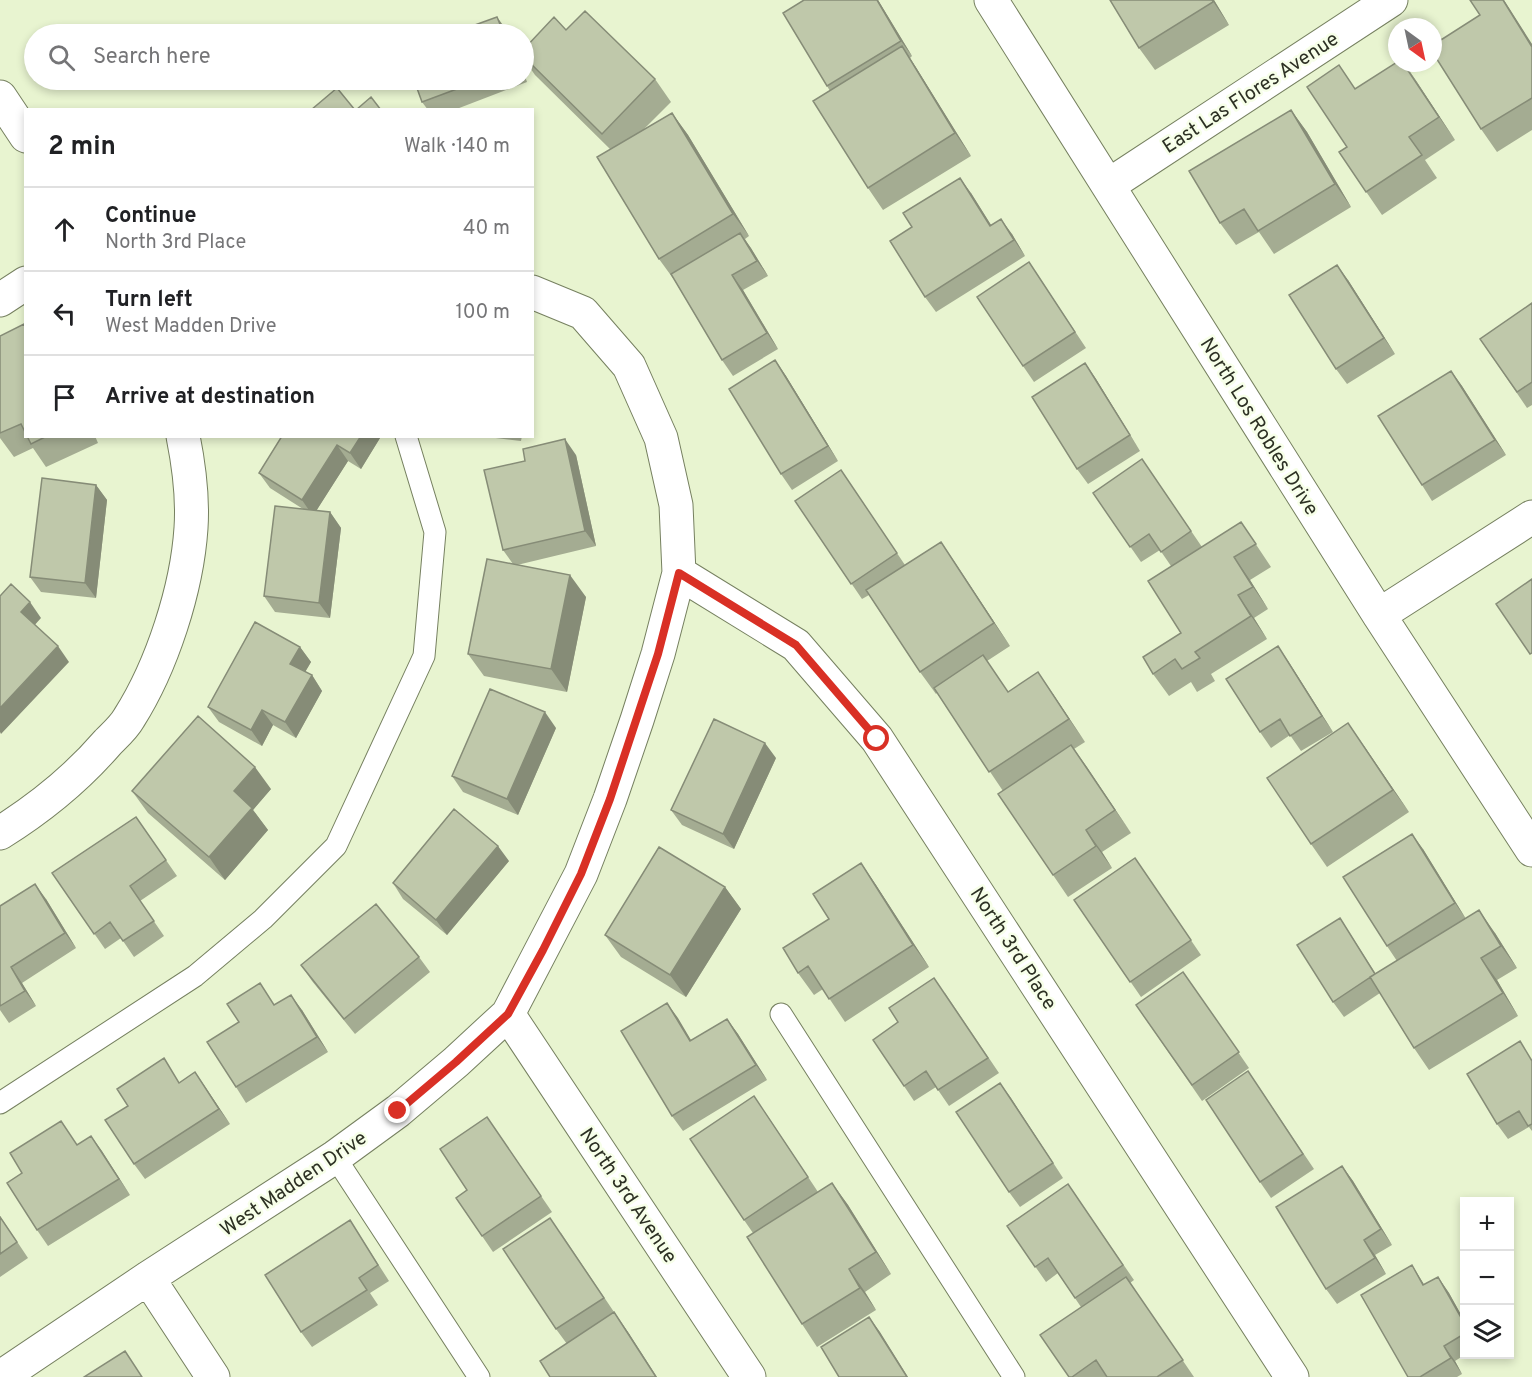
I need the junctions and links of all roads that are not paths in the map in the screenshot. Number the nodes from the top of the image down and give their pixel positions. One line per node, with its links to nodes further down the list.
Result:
1 (991, 0): 5 (street, North Los Robles Drive)
2 (1390, 0): 5 (street, East Las Flores Avenue)
3 (0, 97): 4 (street)
4 (24, 133)
5 (1109, 185): 13 (street, North Los Robles Drive)
6 (24, 284): 8 (street)
7 (534, 293): 12 (street, West Madden Drive)
8 (0, 300)
9 (183, 438): 14 (street)
10 (407, 438): 18 (lane)
11 (1532, 517): 13 (street)
12 (679, 573): 16 (street, West Madden Drive); 26 (street, North 3rd Place)
13 (1379, 615): 15 (street, North Los Robles Drive)
14 (0, 833)
15 (1532, 850)
16 (508, 1014): 19 (street, West Madden Drive); 24 (street, North 3rd Avenue)
17 (781, 1014): 25 (lane)
18 (0, 1103)
19 (335, 1157): 20 (street, West Madden Drive); 23 (lane)
20 (148, 1278): 21 (street, West Madden Drive); 22 (street)
21 (1, 1377)
22 (213, 1377)
23 (479, 1377)
24 (749, 1377)
25 (1014, 1377)
26 (1292, 1377)

